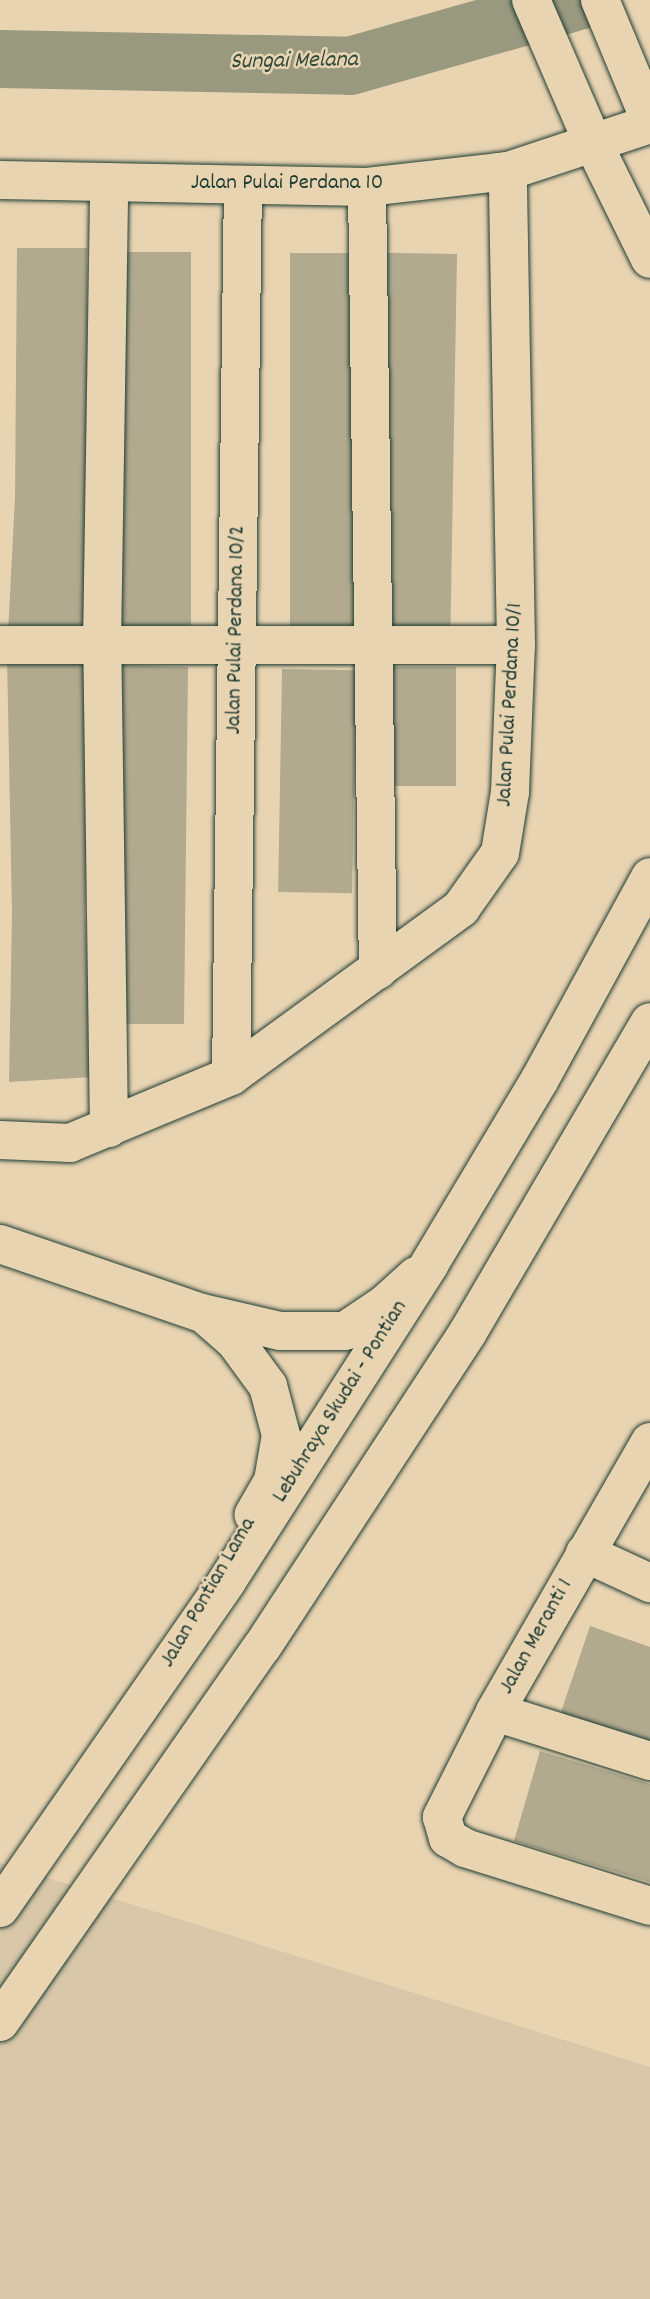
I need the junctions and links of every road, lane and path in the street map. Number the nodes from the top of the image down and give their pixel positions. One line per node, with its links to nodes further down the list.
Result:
1 (531, 0): 4 (main road)
2 (608, 16): 3 (main road)
3 (650, 122): 4 (main road, Jalan Pulai Perdana 10)
4 (593, 143): 5 (main road, Jalan Pulai Perdana 10); 10 (main road)
5 (508, 171): 9 (main road, Jalan Pulai Perdana 10); 15 (main road, Jalan Pulai Perdana 10/1)
6 (0, 180): 7 (main road, Jalan Pulai Perdana 10)
7 (109, 182): 8 (main road, Jalan Pulai Perdana 10); 12 (main road)
8 (243, 185): 9 (main road, Jalan Pulai Perdana 10); 13 (main road, Jalan Pulai Perdana 10/2)
9 (366, 187): 14 (main road)
10 (650, 259)
11 (0, 645): 12 (main road)
12 (102, 645): 13 (main road); 22 (main road)
13 (237, 645): 14 (main road); 21 (main road, Jalan Pulai Perdana 10/2)
14 (375, 645): 15 (main road); 19 (main road)
15 (516, 645): 19 (main road, Jalan Pulai Perdana 10/1)
16 (650, 877): 18 (main road, Lebuhraya Skudai - Pontian)
17 (650, 885): 18 (main road)
18 (627, 923): 25 (main road, Lebuhraya Skudai - Pontian)
19 (378, 970): 21 (main road, Jalan Pulai Perdana 10/1)
20 (650, 1022): 35 (main road)
21 (231, 1076): 22 (main road, Jalan Pulai Perdana 10/1)
22 (109, 1128): 23 (main road, Jalan Pulai Perdana 10/1)
23 (0, 1140)
24 (0, 1244): 26 (main road, Jalan Pontian Lama)
25 (430, 1263): 26 (main road, Jalan Pontian Lama); 30 (main road, Lebuhraya Skudai - Pontian)
26 (202, 1313): 30 (main road, Jalan Pontian Lama)
27 (650, 1442): 28 (main road, Jalan Meranti 1)
28 (585, 1553): 29 (main road); 31 (main road, Jalan Meranti 1)
29 (650, 1583)
30 (151, 1693): 34 (main road, Lebuhraya Skudai - Pontian)
31 (495, 1712): 32 (main road); 33 (main road, Jalan Meranti 1)
32 (650, 1761)
33 (650, 1906)
34 (0, 1908)
35 (0, 2022)

